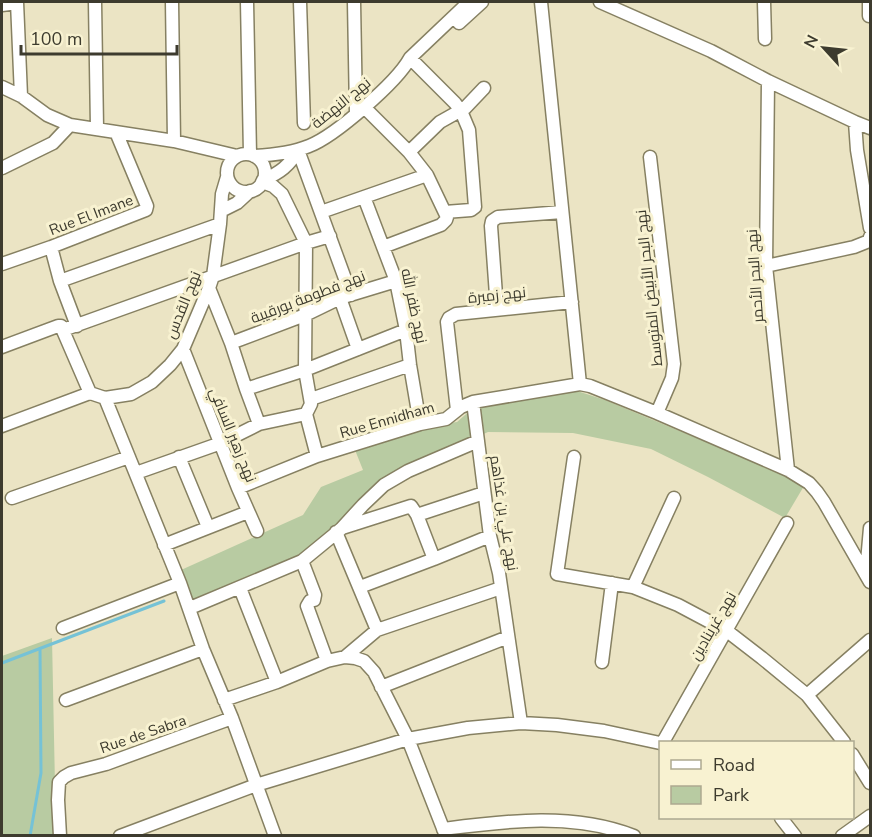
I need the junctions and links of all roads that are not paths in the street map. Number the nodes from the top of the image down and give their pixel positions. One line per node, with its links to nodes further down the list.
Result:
1 (17, 2): 14 (street); 22 (street)
2 (95, 2): 28 (street)
3 (172, 2): 31 (street)
4 (247, 2): 34 (street)
5 (300, 2): 26 (street)
6 (354, 2): 23 (street)
7 (467, 2): 18 (street)
8 (482, 2): 18 (street)
9 (534, 2): 15 (street)
10 (541, 2): 15 (street)
11 (600, 2): 19 (street)
12 (764, 2): 17 (street)
13 (869, 2): 16 (street)
14 (2, 5)
15 (542, 16): 45 (street)
16 (869, 16)
17 (765, 39)
18 (410, 63): 23 (street, نهج النهضة); 24 (street)
19 (768, 81): 25 (street); 54 (street, نهج البحر الأحمر)
20 (2, 87): 22 (street)
21 (484, 88): 24 (street)
22 (21, 96): 27 (street)
23 (360, 110): 32 (street, نهج النهضة); 33 (street)
24 (461, 111): 33 (street); 44 (street)
25 (855, 122): 29 (street); 47 (street)
26 (304, 123)
27 (70, 125): 28 (street); 36 (street)
28 (97, 128): 30 (street)
29 (870, 128)
30 (116, 132): 31 (street); 51 (street, Rue El Imane)
31 (174, 141): 34 (street)
32 (298, 150): 34 (street, نهج النهضة); 39 (street); 43 (street)
33 (409, 152): 37 (street)
34 (247, 155): 38 (street); 39 (street)
35 (650, 158): 78 (street, نهج البحر الأبيض المتوسط)
36 (2, 168)
37 (427, 175): 41 (street); 44 (street)
38 (227, 177): 40 (street); 42 (street, نهج القدس)
39 (263, 181): 40 (street); 50 (street)
40 (250, 191): 42 (street)
41 (364, 197): 43 (street); 52 (street, نهج ظفر الله)
42 (221, 211): 46 (street, نهج القدس)
43 (321, 212): 48 (street)
44 (445, 212): 52 (street)
45 (562, 212): 59 (street); 60 (street)
46 (220, 224): 55 (street); 57 (street, نهج القدس)
47 (870, 228)
48 (330, 236): 50 (street); 58 (street)
49 (870, 237): 54 (street)
50 (306, 243): 57 (street); 61 (street)
51 (51, 247): 53 (street, Rue El Imane); 55 (street)
52 (383, 247): 56 (street, نهج ظفر الله)
53 (2, 264)
54 (766, 266): 89 (street, نهج البحر الأحمر)
55 (60, 281): 62 (street)
56 (396, 281): 58 (street, نهج فطومة بورقيبة); 64 (street, نهج ظفر الله)
57 (211, 282): 62 (street); 65 (street); 67 (street, نهج القدس)
58 (345, 297): 61 (street, نهج فطومة بورقيبة); 68 (street)
59 (572, 302): 60 (street, نهج زمبرة); 71 (street)
60 (497, 309): 77 (street, نهج زمبرة)
61 (305, 315): 65 (street, نهج فطومة بورقيبة); 70 (street)
62 (77, 326): 63 (street)
63 (63, 330): 66 (street); 73 (street)
64 (406, 330): 68 (street); 69 (street, نهج ظفر الله)
65 (231, 343): 72 (street)
66 (2, 347)
67 (183, 349): 74 (street, نهج القدس); 84 (street, نهج زهير السافي)
68 (358, 349): 70 (street)
69 (410, 365): 75 (street); 81 (street, نهج ظفر الله)
70 (305, 370): 72 (street); 75 (street)
71 (580, 384): 76 (street, Rue Ennidham); 78 (street)
72 (246, 389): 80 (street)
73 (90, 393): 74 (street); 82 (street)
74 (105, 398): 86 (street)
75 (311, 399): 79 (street)
76 (473, 402): 77 (street, Rue Ennidham); 83 (street)
77 (457, 410): 81 (street, Rue Ennidham)
78 (657, 413): 89 (street)
79 (306, 414): 80 (street); 85 (street)
80 (259, 424): 84 (street)
81 (420, 424): 85 (street, Rue Ennidham)
82 (2, 426)
83 (478, 441): 92 (street, نهج علي بن غذاهم); 101 (street, نهج علي بن غذاهم)
84 (220, 443): 87 (street); 91 (street, نهج زهير السافي)
85 (317, 456): 91 (street, Rue Ennidham)
86 (129, 457): 90 (street); 93 (street)
87 (179, 457): 90 (street); 98 (street)
88 (574, 457): 108 (street)
89 (788, 470): 106 (street)
90 (136, 473): 103 (street)
91 (238, 488): 95 (street, نهج زهير السافي)
92 (484, 493): 96 (street); 102 (street, نهج علي بن غذاهم)
93 (12, 498)
94 (674, 498): 110 (street)
95 (248, 512): 98 (street); 100 (street, نهج زهير السافي)
96 (417, 515): 101 (street); 104 (street)
97 (787, 524): 116 (street, نهج غرينادين)
98 (208, 527): 103 (street)
99 (870, 528): 106 (street)
100 (257, 531)
101 (338, 531): 105 (street, نهج علي بن غذاهم); 109 (street)
102 (490, 536): 104 (street); 112 (street, نهج علي بن غذاهم)
103 (164, 545): 107 (street)
104 (434, 559): 109 (street)
105 (302, 561): 111 (street, نهج علي بن غذاهم); 121 (street)
106 (868, 578)
107 (180, 583): 113 (street); 114 (street)
108 (612, 583): 110 (street); 122 (street)
109 (360, 586): 115 (street)
110 (633, 587): 116 (street)
111 (240, 588): 113 (street, نهج علي بن غذاهم); 123 (street)
112 (501, 588): 115 (street); 117 (street, نهج علي بن غذاهم)
113 (189, 608): 119 (street)
114 (63, 628)
115 (377, 630): 120 (street)
116 (727, 631): 125 (street); 131 (street, نهج غرينادين)
117 (508, 637): 124 (street); 129 (street, نهج علي بن غذاهم)
118 (870, 640): 125 (street)
119 (203, 649): 126 (street); 127 (street)
120 (345, 657): 121 (street); 124 (street)
121 (327, 661): 123 (street)
122 (602, 662)
123 (277, 682): 127 (street)
124 (381, 687): 130 (street)
125 (807, 695): 132 (street)
126 (66, 700)
127 (224, 700): 128 (street)
128 (232, 718): 136 (street); 140 (street, Rue de Sabra)
129 (521, 723): 130 (street); 133 (street)
130 (408, 739): 136 (street); 139 (street)
131 (663, 741)
132 (843, 741)
133 (659, 742)
134 (854, 757): 135 (street)
135 (870, 783)
136 (256, 785): 141 (street); 142 (street)
137 (870, 816): 145 (street)
138 (782, 819): 144 (street)
139 (445, 832): 143 (street)
140 (60, 836)
141 (120, 836)
142 (275, 836)
143 (633, 836)
144 (795, 836)
145 (842, 836)

